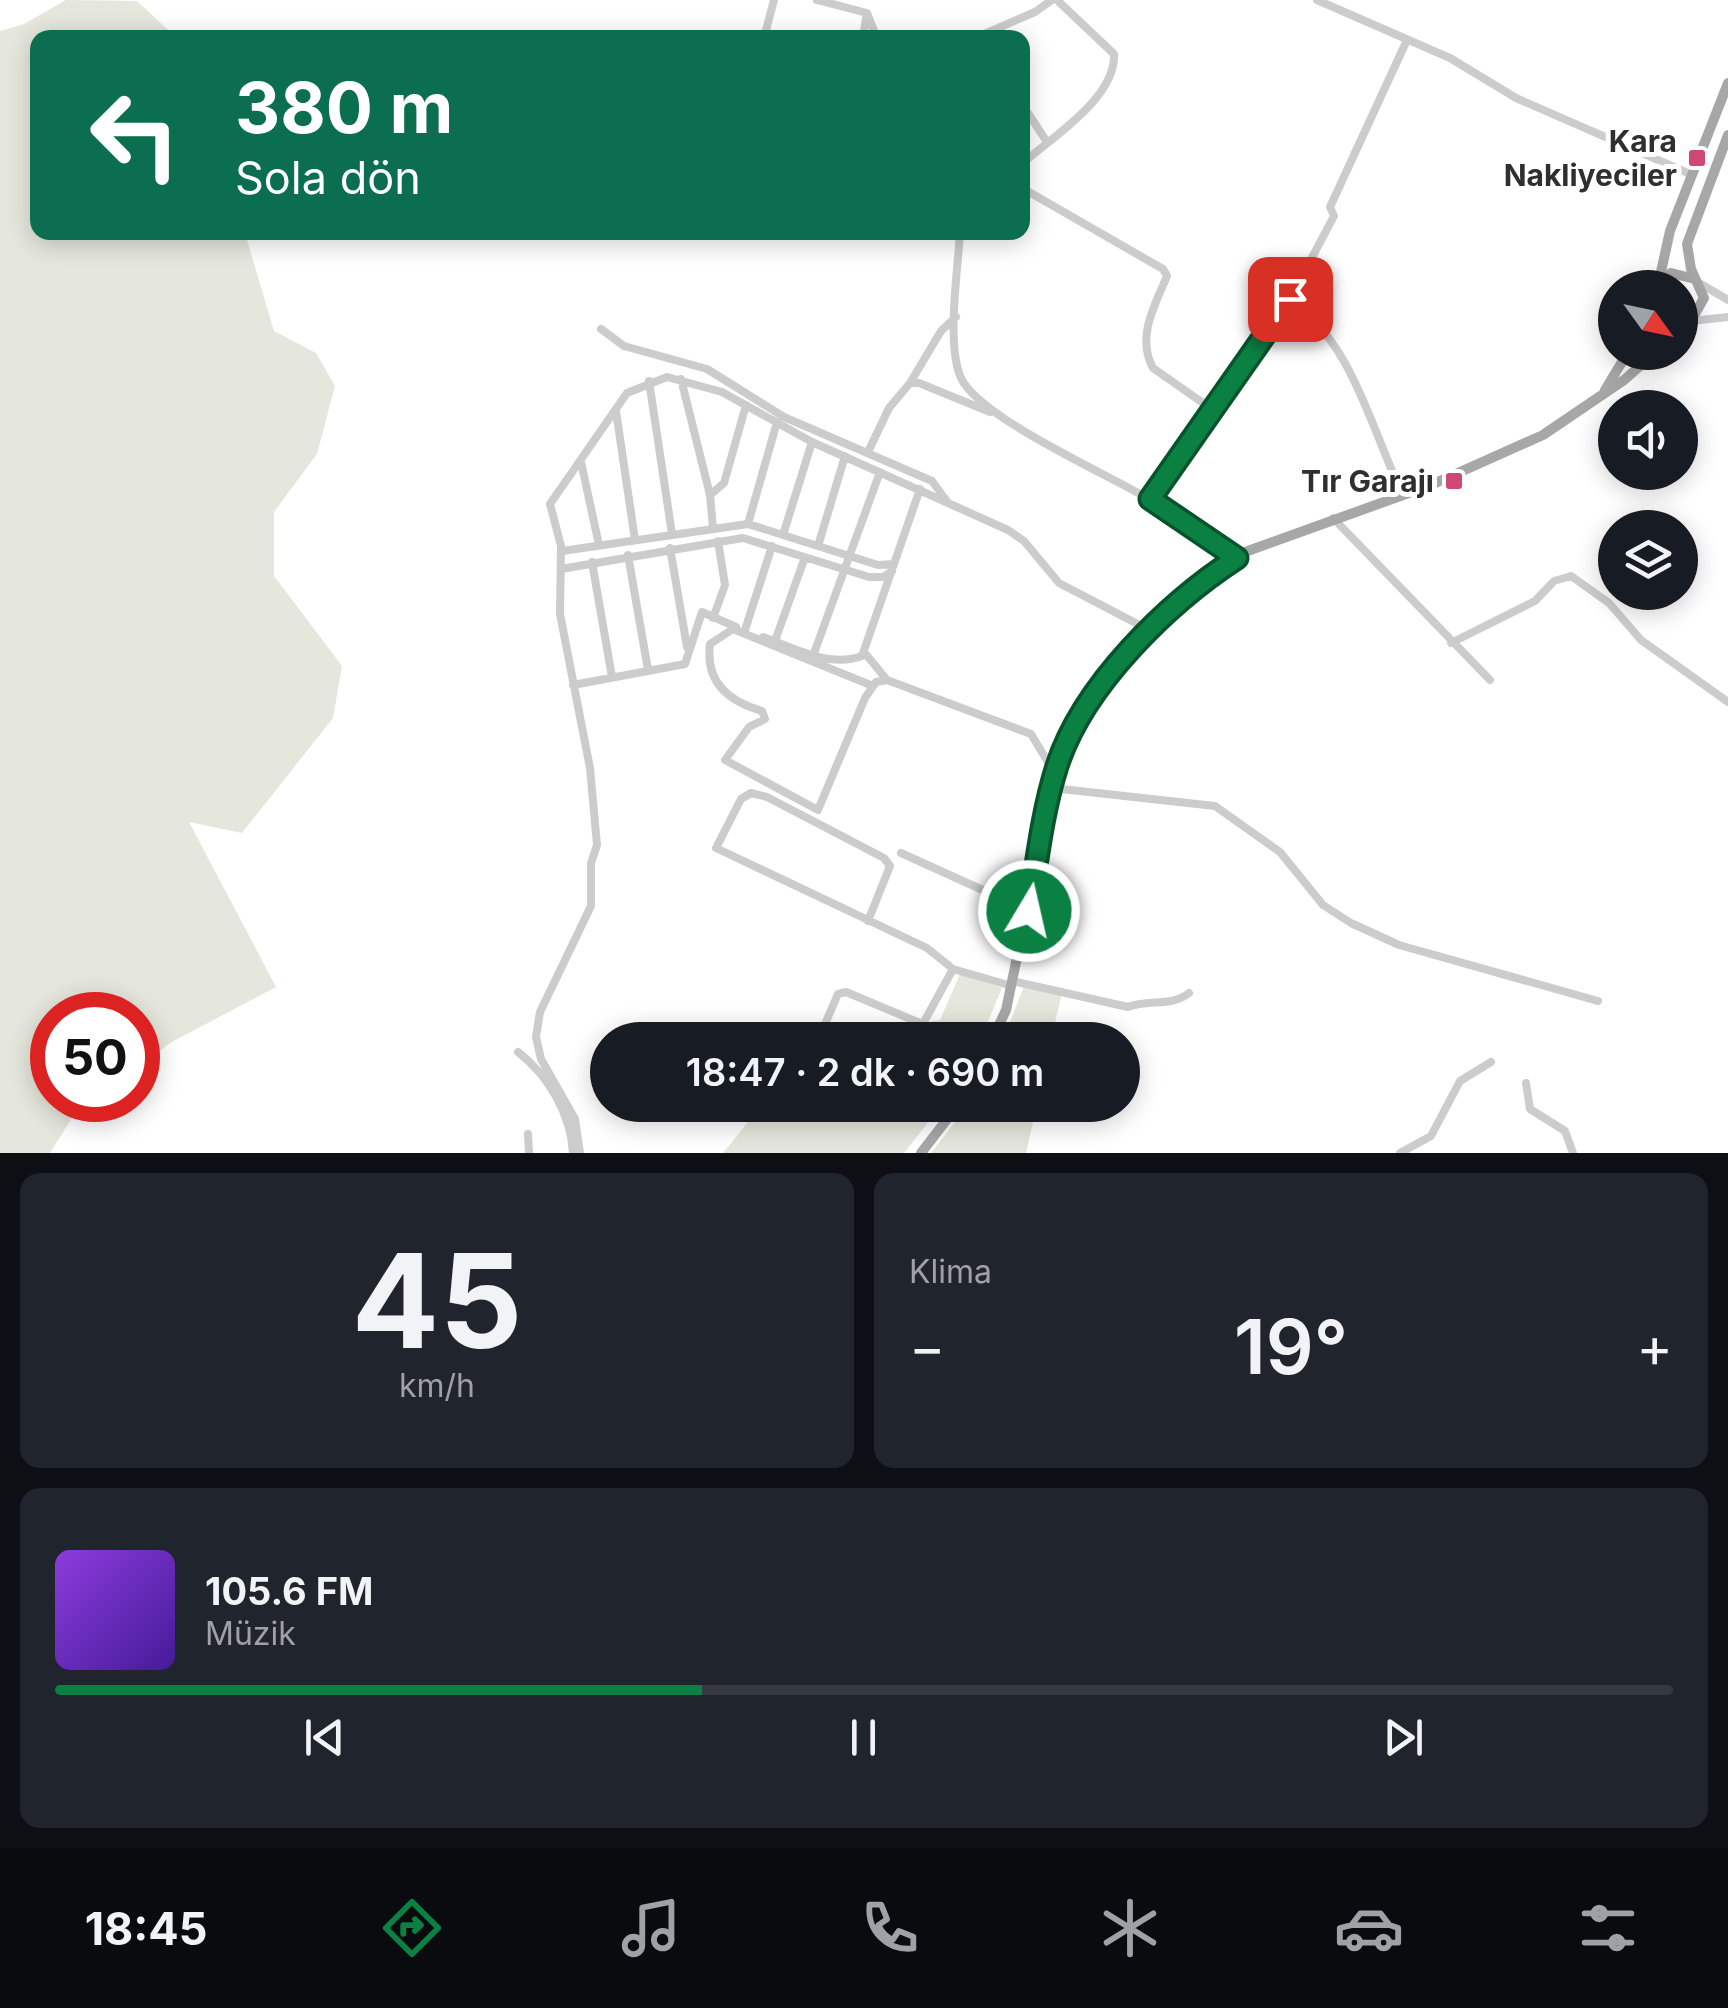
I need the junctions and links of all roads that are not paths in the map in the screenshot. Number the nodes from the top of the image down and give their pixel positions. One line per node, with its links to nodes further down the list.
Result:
1 (774, 0): 6 (street)
2 (817, 0): 5 (street)
3 (1054, 0): 9 (street); 14 (street)
4 (1317, 0): 10 (street)
5 (867, 13): 7 (street); 8 (street)
6 (766, 30)
7 (864, 30)
8 (874, 30)
9 (994, 30)
10 (1407, 40): 16 (street); 22 (street)
11 (1728, 84): 16 (main road)
12 (1030, 116): 14 (street)
13 (1728, 135): 20 (main road)
14 (1047, 142): 15 (street)
15 (1030, 157)
16 (1690, 174): 19 (main road)
17 (1030, 193): 37 (street)
18 (960, 240): 25 (street)
19 (1659, 270)
20 (1695, 270)
21 (1698, 282): 23 (street); 24 (main road)
22 (1290, 299): 37 (street); 46 (street)
23 (1728, 300)
24 (1698, 306)
25 (956, 317): 32 (street); 38 (street)
26 (1728, 317): 27 (street)
27 (1698, 322)
28 (601, 329): 41 (street)
29 (1633, 370): 33 (main road)
30 (681, 380): 31 (street); 35 (street); 47 (street)
31 (649, 381): 36 (street); 53 (street)
32 (910, 384): 38 (street); 41 (street)
33 (1608, 390)
34 (1598, 397): 46 (main road)
35 (746, 404): 39 (street); 47 (street)
36 (615, 408): 43 (street); 55 (street)
37 (1213, 410): 48 (street)
38 (999, 414): 48 (street)
39 (776, 422): 40 (street); 51 (street)
40 (812, 442): 42 (street); 54 (street)
41 (868, 452): 49 (street)
42 (845, 456): 44 (street); 59 (street)
43 (581, 461): 57 (street); 61 (street)
44 (880, 472): 45 (street); 63 (street)
45 (920, 489): 49 (street); 68 (street)
46 (1415, 491): 50 (main road)
47 (710, 495): 52 (street)
48 (1150, 499): 65 (street)
49 (946, 500): 72 (street)
50 (1333, 518): 65 (main road); 74 (street)
51 (748, 524): 52 (street); 54 (street)
52 (713, 528): 53 (street)
53 (672, 534): 55 (street)
54 (782, 535): 59 (street)
55 (635, 540): 57 (street)
56 (718, 542): 58 (street); 60 (street); 70 (street)
57 (599, 545): 61 (street)
58 (772, 546): 64 (street); 71 (street)
59 (818, 546): 63 (street)
60 (670, 548): 62 (street); 75 (street)
61 (562, 551): 67 (street)
62 (628, 555): 66 (street); 78 (street)
63 (849, 556): 68 (street); 69 (street)
64 (806, 557): 69 (street); 73 (street)
65 (1237, 558): 72 (main road)
66 (592, 562): 67 (street); 79 (street)
67 (561, 568): 82 (street)
68 (893, 568): 69 (street); 76 (street)
69 (845, 569): 77 (street)
70 (714, 618): 71 (street); 75 (street)
71 (745, 630): 73 (street)
72 (1149, 630): 85 (main road)
73 (775, 641): 77 (street)
74 (1451, 643): 81 (street); 84 (street)
75 (688, 652): 78 (street)
76 (864, 652): 77 (street); 80 (street)
77 (813, 656)
78 (648, 670): 79 (street)
79 (612, 677): 82 (street)
80 (887, 680): 83 (street); 85 (street)
81 (1490, 680)
82 (573, 685): 104 (street)
83 (873, 686): 83 (street)
84 (1728, 702)
85 (1055, 774): 86 (main road)
86 (1052, 788): 88 (main road); 93 (street)
87 (901, 853): 88 (street)
88 (1029, 911): 91 (main road)
89 (868, 921): 89 (street); 90 (street)
90 (952, 968): 91 (street); 96 (street)
91 (1012, 984): 92 (street); 97 (main road)
92 (1189, 993)
93 (1598, 1001)
94 (826, 1022): 95 (street)
95 (918, 1022)
96 (921, 1022)
97 (998, 1022)
98 (518, 1052): 104 (street)
99 (1491, 1062): 106 (street)
100 (1526, 1083): 107 (street)
101 (945, 1122): 105 (main road)
102 (528, 1134): 103 (street)
103 (530, 1153)
104 (576, 1153)
105 (920, 1153)
106 (1400, 1153)
107 (1573, 1153)

